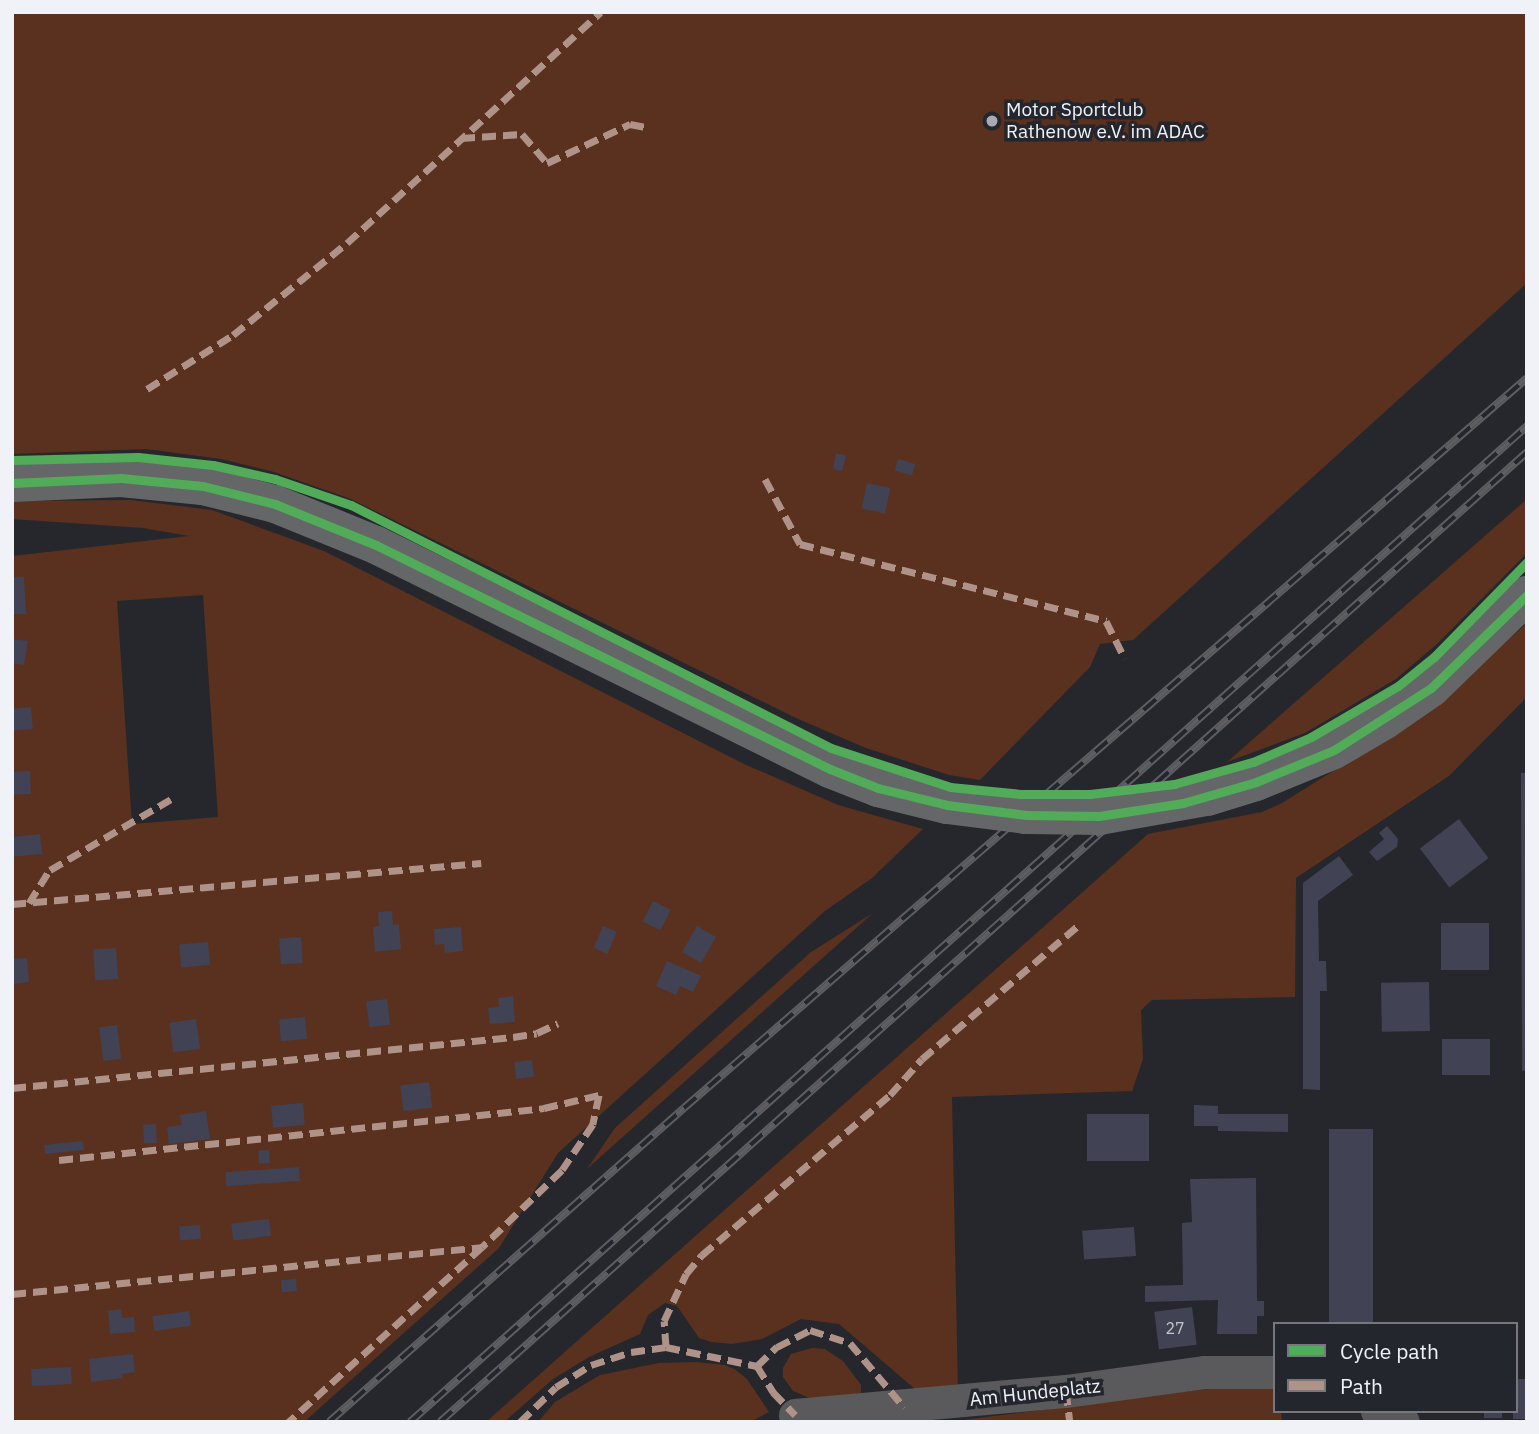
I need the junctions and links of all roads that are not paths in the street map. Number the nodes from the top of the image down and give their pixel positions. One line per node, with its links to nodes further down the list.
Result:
1 (12, 482): 2 (main road, bridge)
2 (1527, 595)
3 (1273, 1372): 5 (street, Am Hundeplatz)
4 (1382, 1413): 6 (street)
5 (795, 1415)
6 (1403, 1422)

